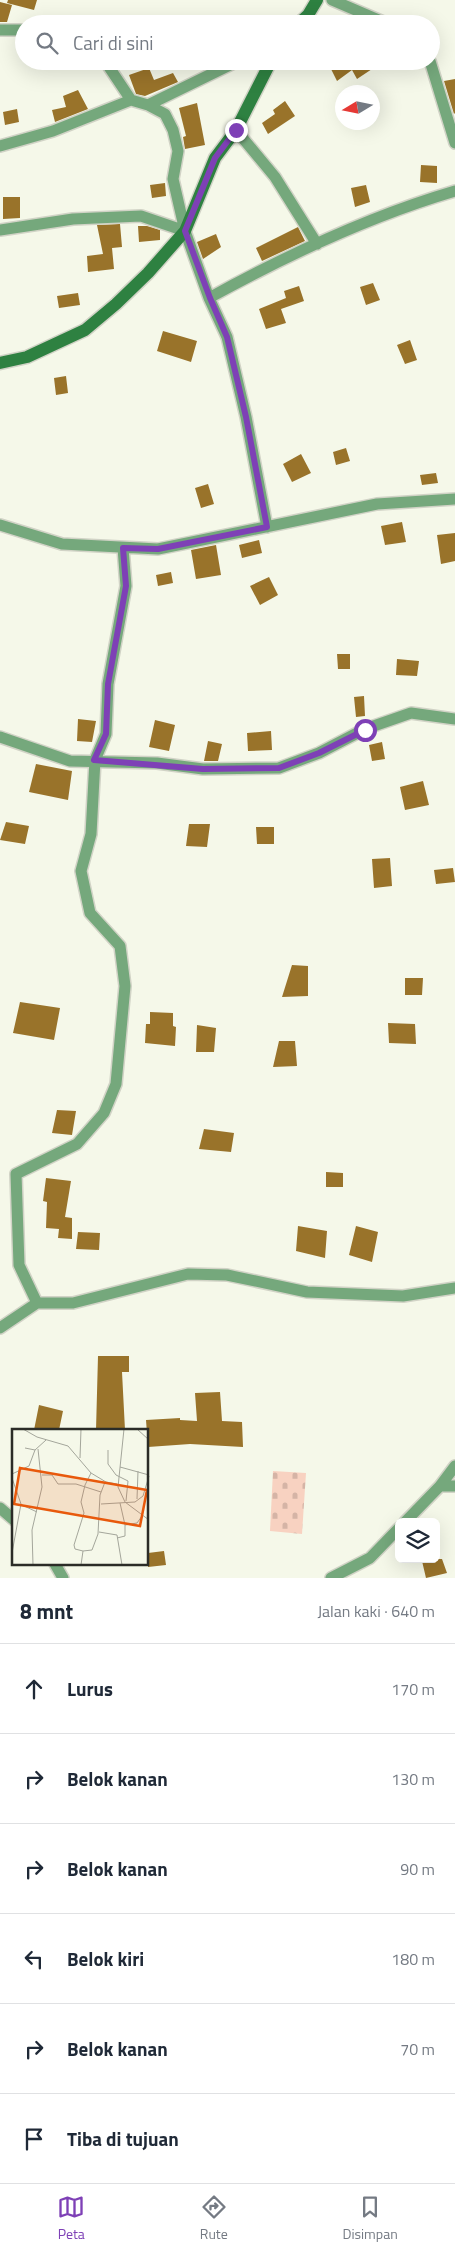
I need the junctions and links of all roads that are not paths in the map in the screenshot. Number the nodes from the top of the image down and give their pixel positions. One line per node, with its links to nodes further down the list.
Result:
1 (318, 0): 3 (street)
2 (332, 0): 4 (street)
3 (308, 15)
4 (367, 15)
5 (0, 30): 6 (street)
6 (15, 30)
7 (110, 70): 11 (street)
8 (220, 70): 12 (street)
9 (266, 70): 13 (street)
10 (433, 70): 14 (street)
11 (131, 100): 12 (street); 15 (street)
12 (148, 105): 18 (street)
13 (236, 130): 18 (street); 19 (street)
14 (455, 143)
15 (0, 146)
16 (455, 191): 19 (street)
17 (0, 230): 18 (street)
18 (185, 231): 20 (street); 21 (street)
19 (317, 244): 20 (street)
20 (210, 298): 24 (street)
21 (0, 363)
22 (455, 499): 24 (street)
23 (0, 525): 25 (street)
24 (267, 527): 25 (street)
25 (123, 548): 28 (street)
26 (455, 719): 28 (street)
27 (0, 737): 28 (street)
28 (94, 760): 30 (street)
29 (455, 1288): 30 (street)
30 (37, 1303): 31 (street)
31 (0, 1328)
32 (455, 1466): 33 (street)
33 (440, 1486): 34 (street); 37 (street)
34 (455, 1486)
35 (0, 1508): 36 (street)
36 (12, 1518)
37 (409, 1518)
38 (395, 1532): 41 (street)
39 (55, 1566): 40 (street)
40 (63, 1578)
41 (331, 1578)

